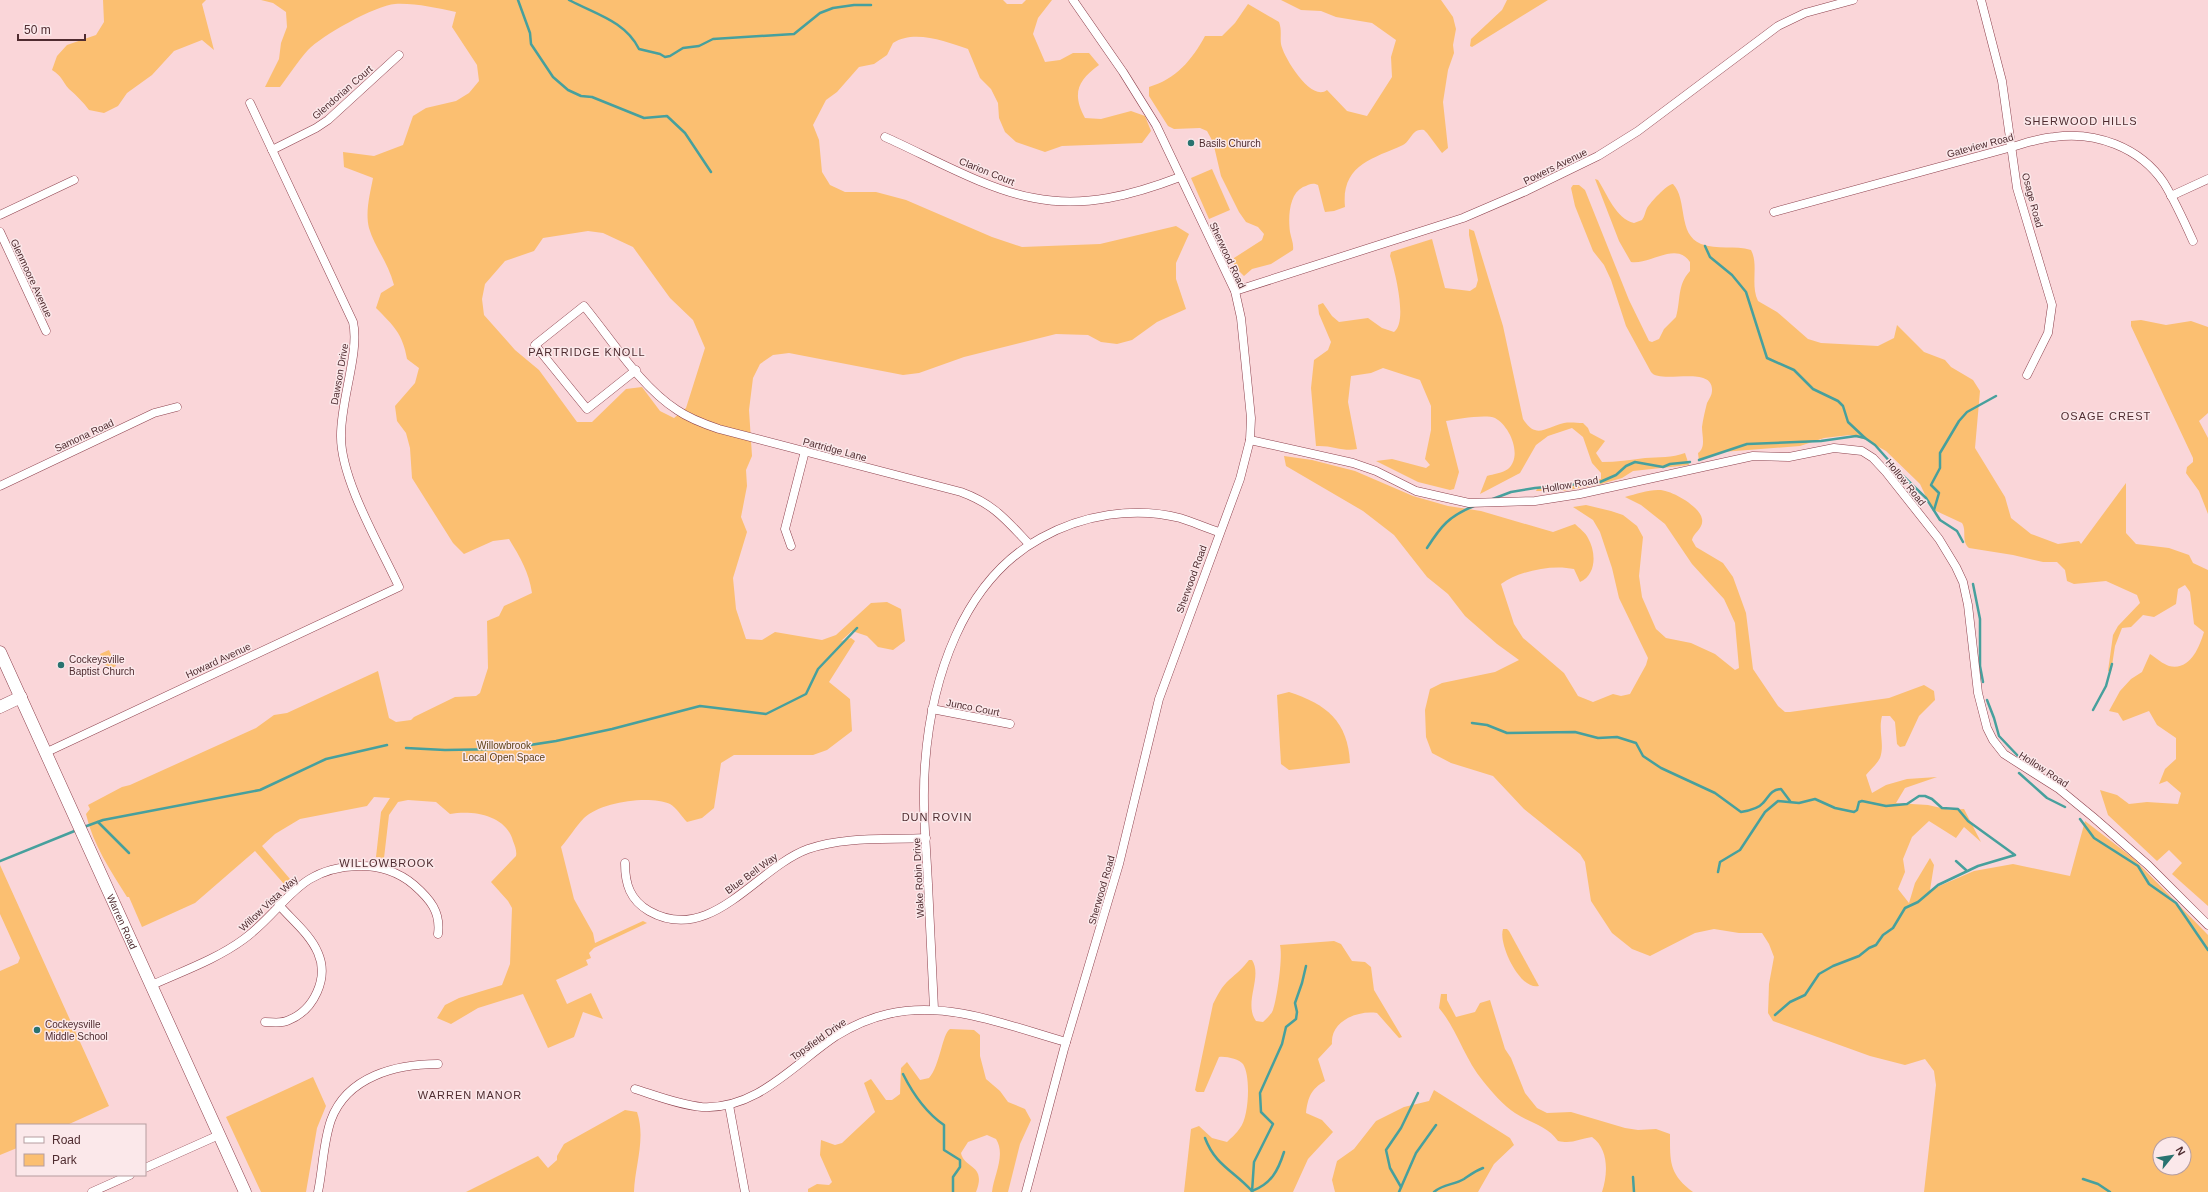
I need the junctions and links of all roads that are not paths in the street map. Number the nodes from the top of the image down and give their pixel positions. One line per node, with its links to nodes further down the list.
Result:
1 (1073, 0): 9 (street, Sherwood Road)
2 (1854, 0): 17 (street, Powers Avenue)
3 (1981, 0): 7 (street, Osage Road)
4 (399, 55): 8 (street, Glendorian Court)
5 (250, 103): 8 (street, Dawson Drive)
6 (885, 137): 9 (street, Clarion Court)
7 (2012, 146): 12 (street, Gateview Road); 13 (street, Gateview Road); 20 (street, Osage Road)
8 (272, 150): 28 (street, Dawson Drive)
9 (1180, 177): 17 (street, Sherwood Road)
10 (2208, 179): 12 (street)
11 (74, 180): 14 (street)
12 (2171, 196): 16 (street, Gateview Road)
13 (1774, 212)
14 (0, 215)
15 (0, 232): 18 (street, Glenmoore Avenue)
16 (2193, 240)
17 (1235, 291): 22 (street, Sherwood Road)
18 (46, 331)
19 (636, 370): 19 (street, Partridge Lane); 23 (street, Partridge Lane)
20 (2027, 375)
21 (177, 407): 24 (street, Samona Road)
22 (1250, 440): 25 (street, Sherwood Road); 38 (street, Hollow Road)
23 (805, 452): 26 (street, Partridge Lane); 27 (street)
24 (0, 486)
25 (1219, 532): 26 (street, Wake Robin Drive); 43 (street, Sherwood Road)
26 (1029, 544): 32 (street, Wake Robin Drive)
27 (791, 546)
28 (399, 587): 34 (street, Howard Avenue)
29 (0, 652): 30 (street, Warren Road)
30 (21, 697): 31 (street); 34 (street, Warren Road)
31 (0, 707)
32 (932, 709): 33 (street, Junco Court); 35 (street, Wake Robin Drive)
33 (1010, 724)
34 (47, 752): 40 (street, Warren Road)
35 (926, 838): 36 (street, Blue Bell Way); 41 (street, Wake Robin Drive)
36 (625, 863)
37 (278, 905): 39 (street, Willow Vista Way); 40 (street, Willow Vista Way); 42 (street)
38 (2208, 924)
39 (438, 934)
40 (152, 986): 47 (street, Warren Road)
41 (934, 1009): 43 (street, Topsfield Drive); 46 (street, Topsfield Drive)
42 (265, 1022)
43 (1066, 1042): 54 (street, Sherwood Road)
44 (438, 1064): 52 (street)
45 (635, 1089): 46 (street, Topsfield Drive)
46 (729, 1105): 53 (street)
47 (219, 1135): 48 (street); 51 (street, Warren Road)
48 (146, 1168)
49 (128, 1176): 50 (street)
50 (92, 1192)
51 (245, 1192)
52 (318, 1192)
53 (745, 1192)
54 (1026, 1192)

